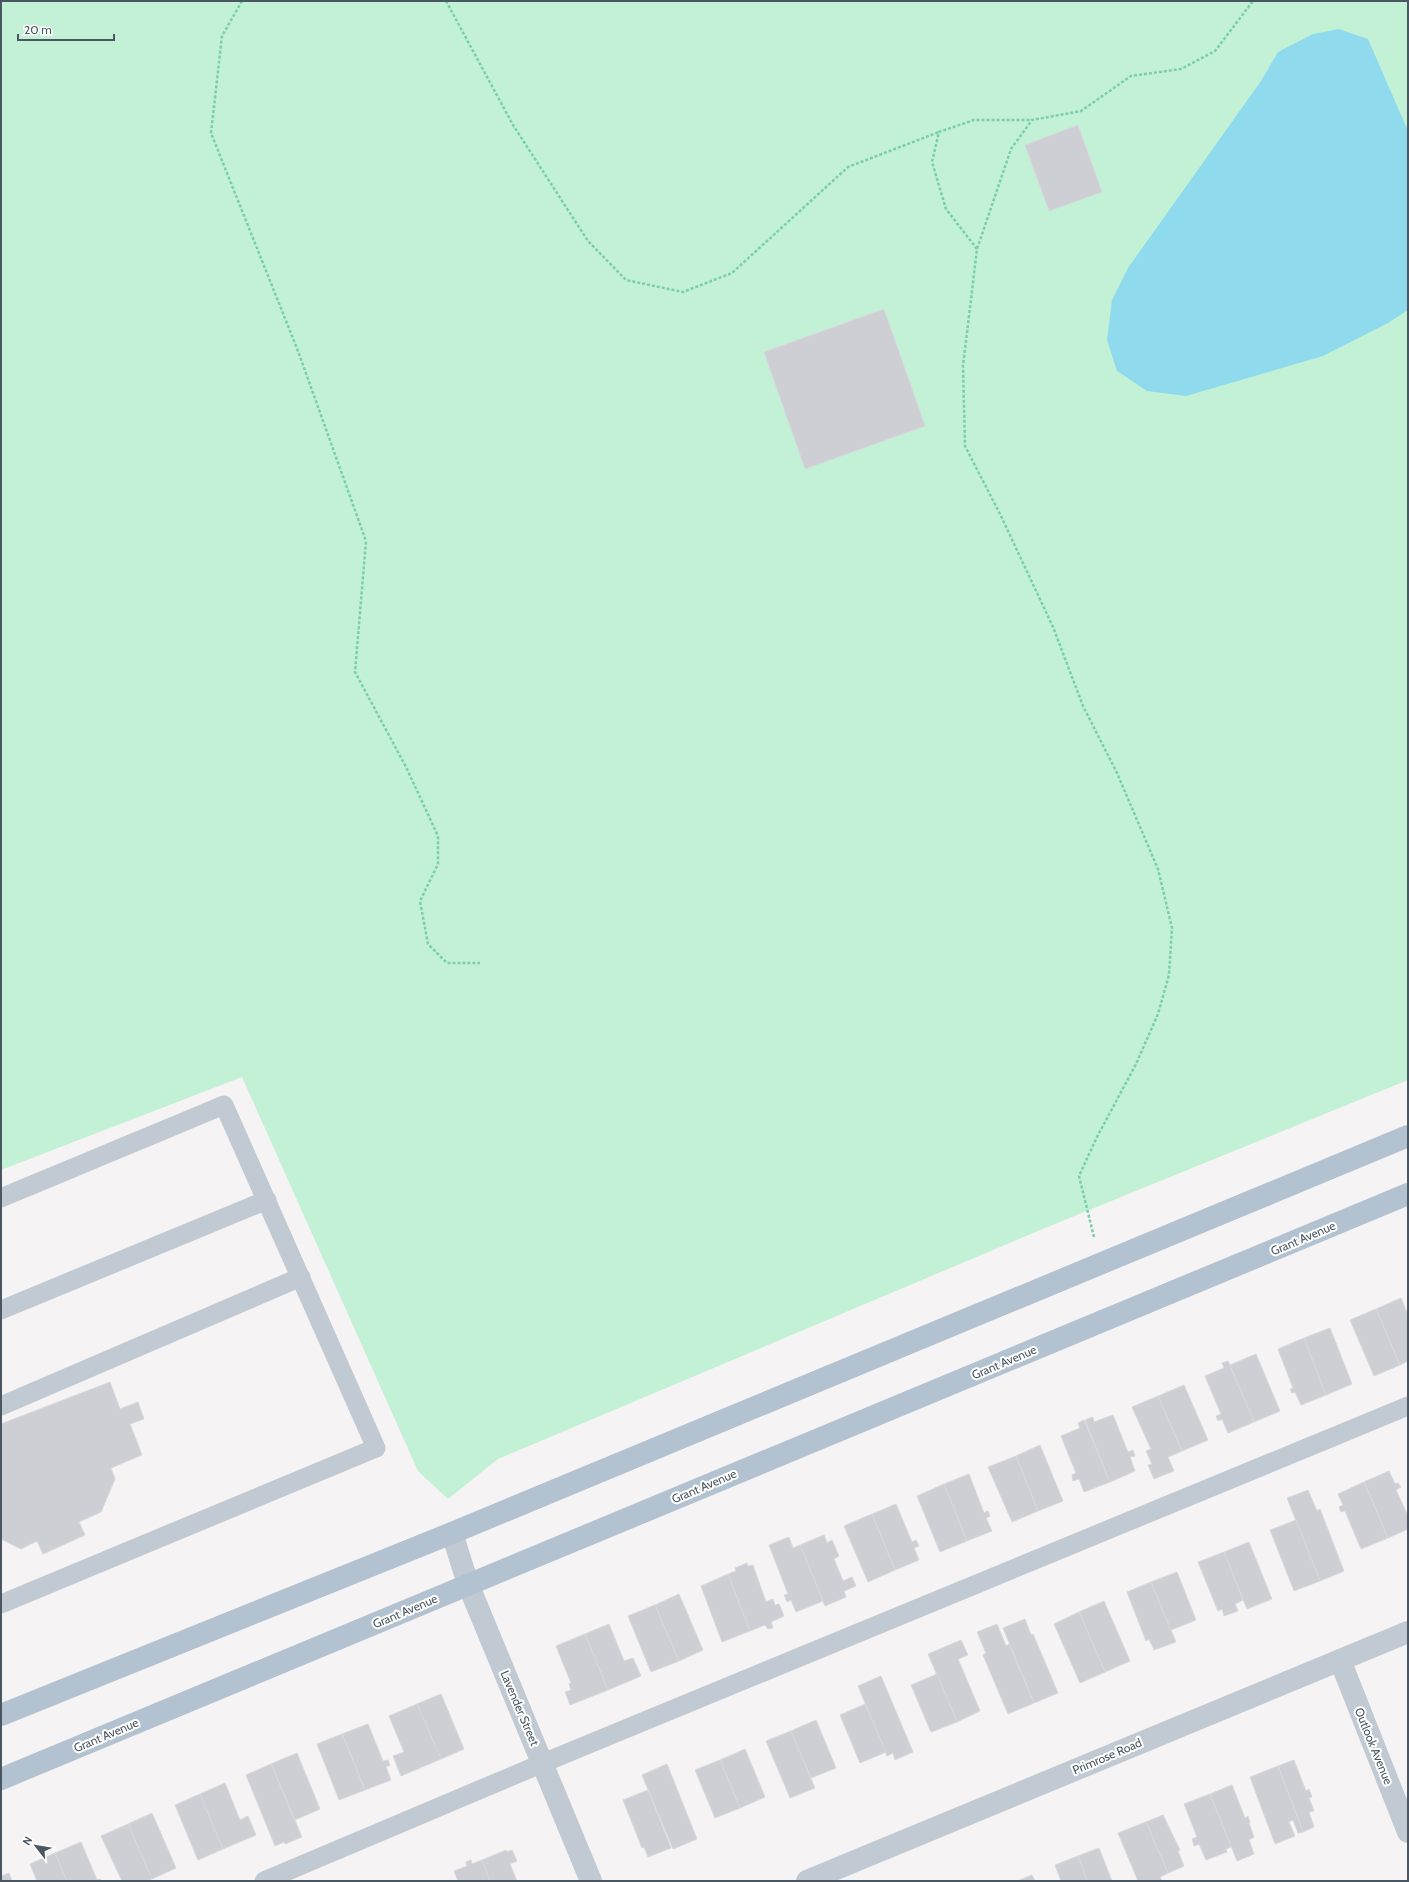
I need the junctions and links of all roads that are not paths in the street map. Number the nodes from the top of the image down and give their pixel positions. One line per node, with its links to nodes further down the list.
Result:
1 (1408, 1136): 9 (main road)
2 (1408, 1194): 10 (main road, Grant Avenue)
3 (1, 1198): 4 (lane)
4 (267, 1200): 5 (lane); 6 (lane)
5 (301, 1277): 7 (lane); 11 (lane)
6 (1, 1310)
7 (1, 1406)
8 (1408, 1406): 15 (lane)
9 (452, 1533): 10 (street, Lavender Street); 14 (main road)
10 (468, 1584): 15 (street, Lavender Street); 16 (main road, Grant Avenue)
11 (1, 1604)
12 (1408, 1632): 13 (street, Primrose Road)
13 (1340, 1660): 17 (street, Outlook Avenue); 20 (street, Primrose Road)
14 (1, 1715)
15 (543, 1763): 18 (lane); 19 (street, Lavender Street)
16 (1, 1778)
17 (1408, 1832)
18 (264, 1881)
19 (591, 1881)
20 (807, 1881)

